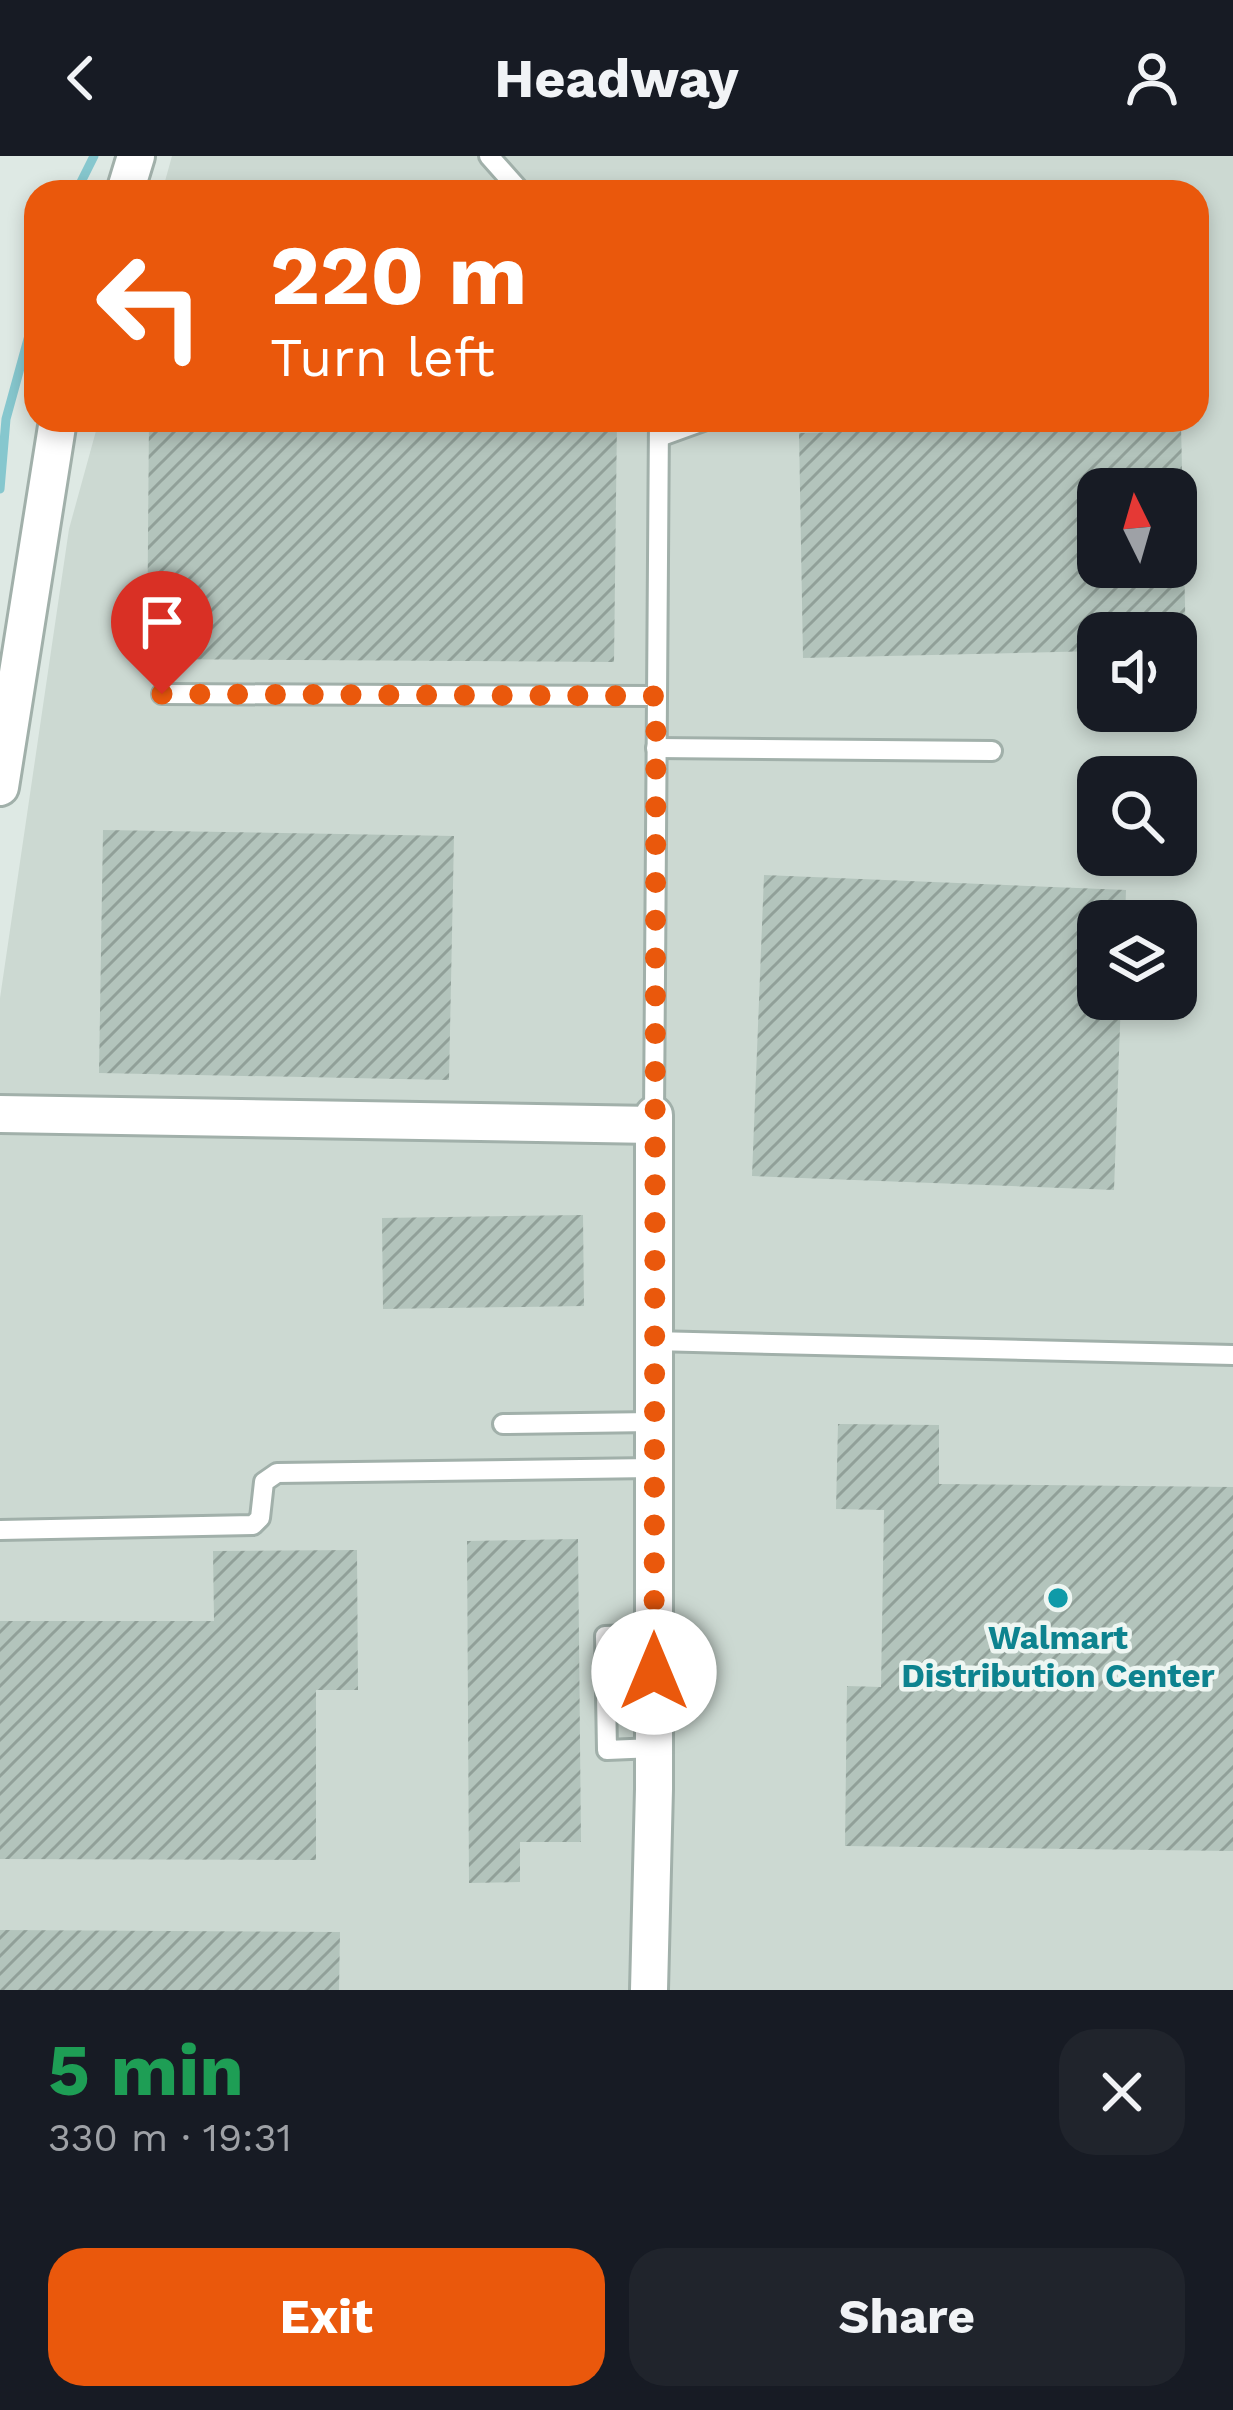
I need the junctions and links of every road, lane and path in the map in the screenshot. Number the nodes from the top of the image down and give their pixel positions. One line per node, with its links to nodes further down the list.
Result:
1 (489, 156): 2 (lane)
2 (510, 180)
3 (55, 432): 5 (street)
4 (659, 432): 7 (lane)
5 (11, 641): 10 (street)
6 (162, 694): 7 (lane)
7 (656, 696): 8 (lane)
8 (656, 748): 9 (lane); 12 (lane)
9 (992, 751)
10 (0, 787)
11 (0, 1114): 12 (street)
12 (654, 1120): 13 (street)
13 (653, 1342): 14 (lane); 15 (street)
14 (1233, 1355)
15 (653, 1422): 16 (lane); 17 (street)
16 (503, 1424)
17 (653, 1468): 18 (lane); 19 (street)
18 (0, 1530)
19 (654, 1634): 20 (street); 20 (lane)
20 (654, 1748): 21 (street)
21 (649, 1990)

